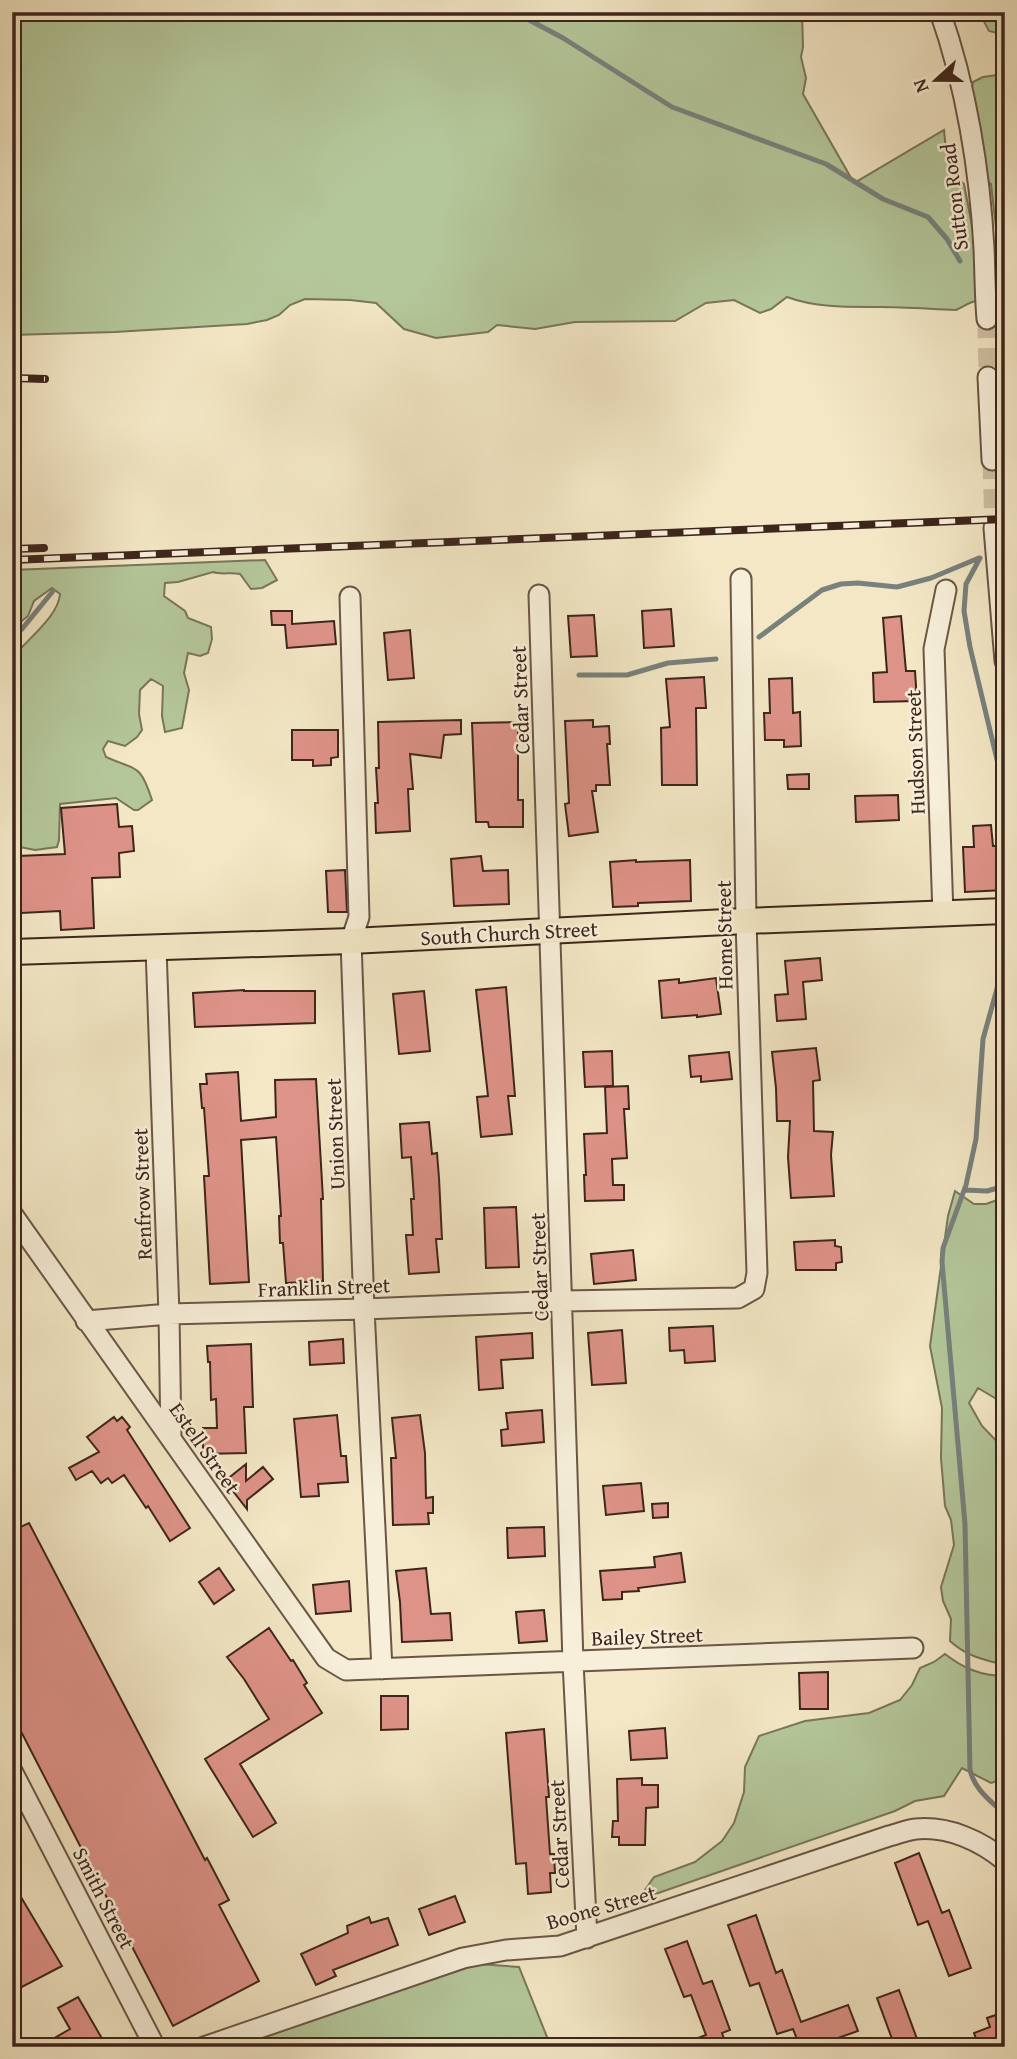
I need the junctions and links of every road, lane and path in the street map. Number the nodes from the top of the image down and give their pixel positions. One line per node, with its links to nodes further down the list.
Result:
1 (940, 12): 2 (street, Sutton Road)
2 (987, 319)
3 (988, 377): 4 (street)
4 (992, 460)
5 (994, 528): 10 (street)
6 (741, 579): 13 (street, Home Street)
7 (946, 590): 12 (street, Hudson Street)
8 (539, 595): 14 (street, Cedar Street)
9 (350, 597): 15 (street, Union Street)
10 (1005, 661)
11 (1005, 911): 12 (main road, South Church Street)
12 (943, 915): 13 (main road, South Church Street)
13 (746, 921): 14 (main road, South Church Street); 19 (street, Home Street)
14 (549, 930): 15 (main road, South Church Street); 20 (street, Cedar Street)
15 (351, 941): 16 (main road, South Church Street); 21 (street, Union Street)
16 (156, 948): 17 (main road, South Church Street); 22 (street, Renfrow Street)
17 (12, 953)
18 (12, 1214): 23 (street, Estell Street)
19 (754, 1289): 20 (street, Franklin Street)
20 (563, 1301): 21 (street, Franklin Street); 26 (street, Cedar Street)
21 (364, 1309): 22 (street, Franklin Street); 27 (street, Union Street)
22 (169, 1314): 23 (street, Franklin Street); 24 (street, Renfrow Street)
23 (86, 1321): 24 (street, Estell Street)
24 (171, 1439): 27 (street, Estell Street)
25 (913, 1648): 26 (street, Bailey Street)
26 (573, 1662): 27 (street, Bailey Street); 30 (street, Cedar Street)
27 (382, 1669)
28 (12, 1771): 31 (street, Smith Street)
29 (1005, 1861): 30 (street, Boone Street)
30 (587, 1938): 32 (street, Boone Street)
31 (155, 2047)
32 (204, 2047)

